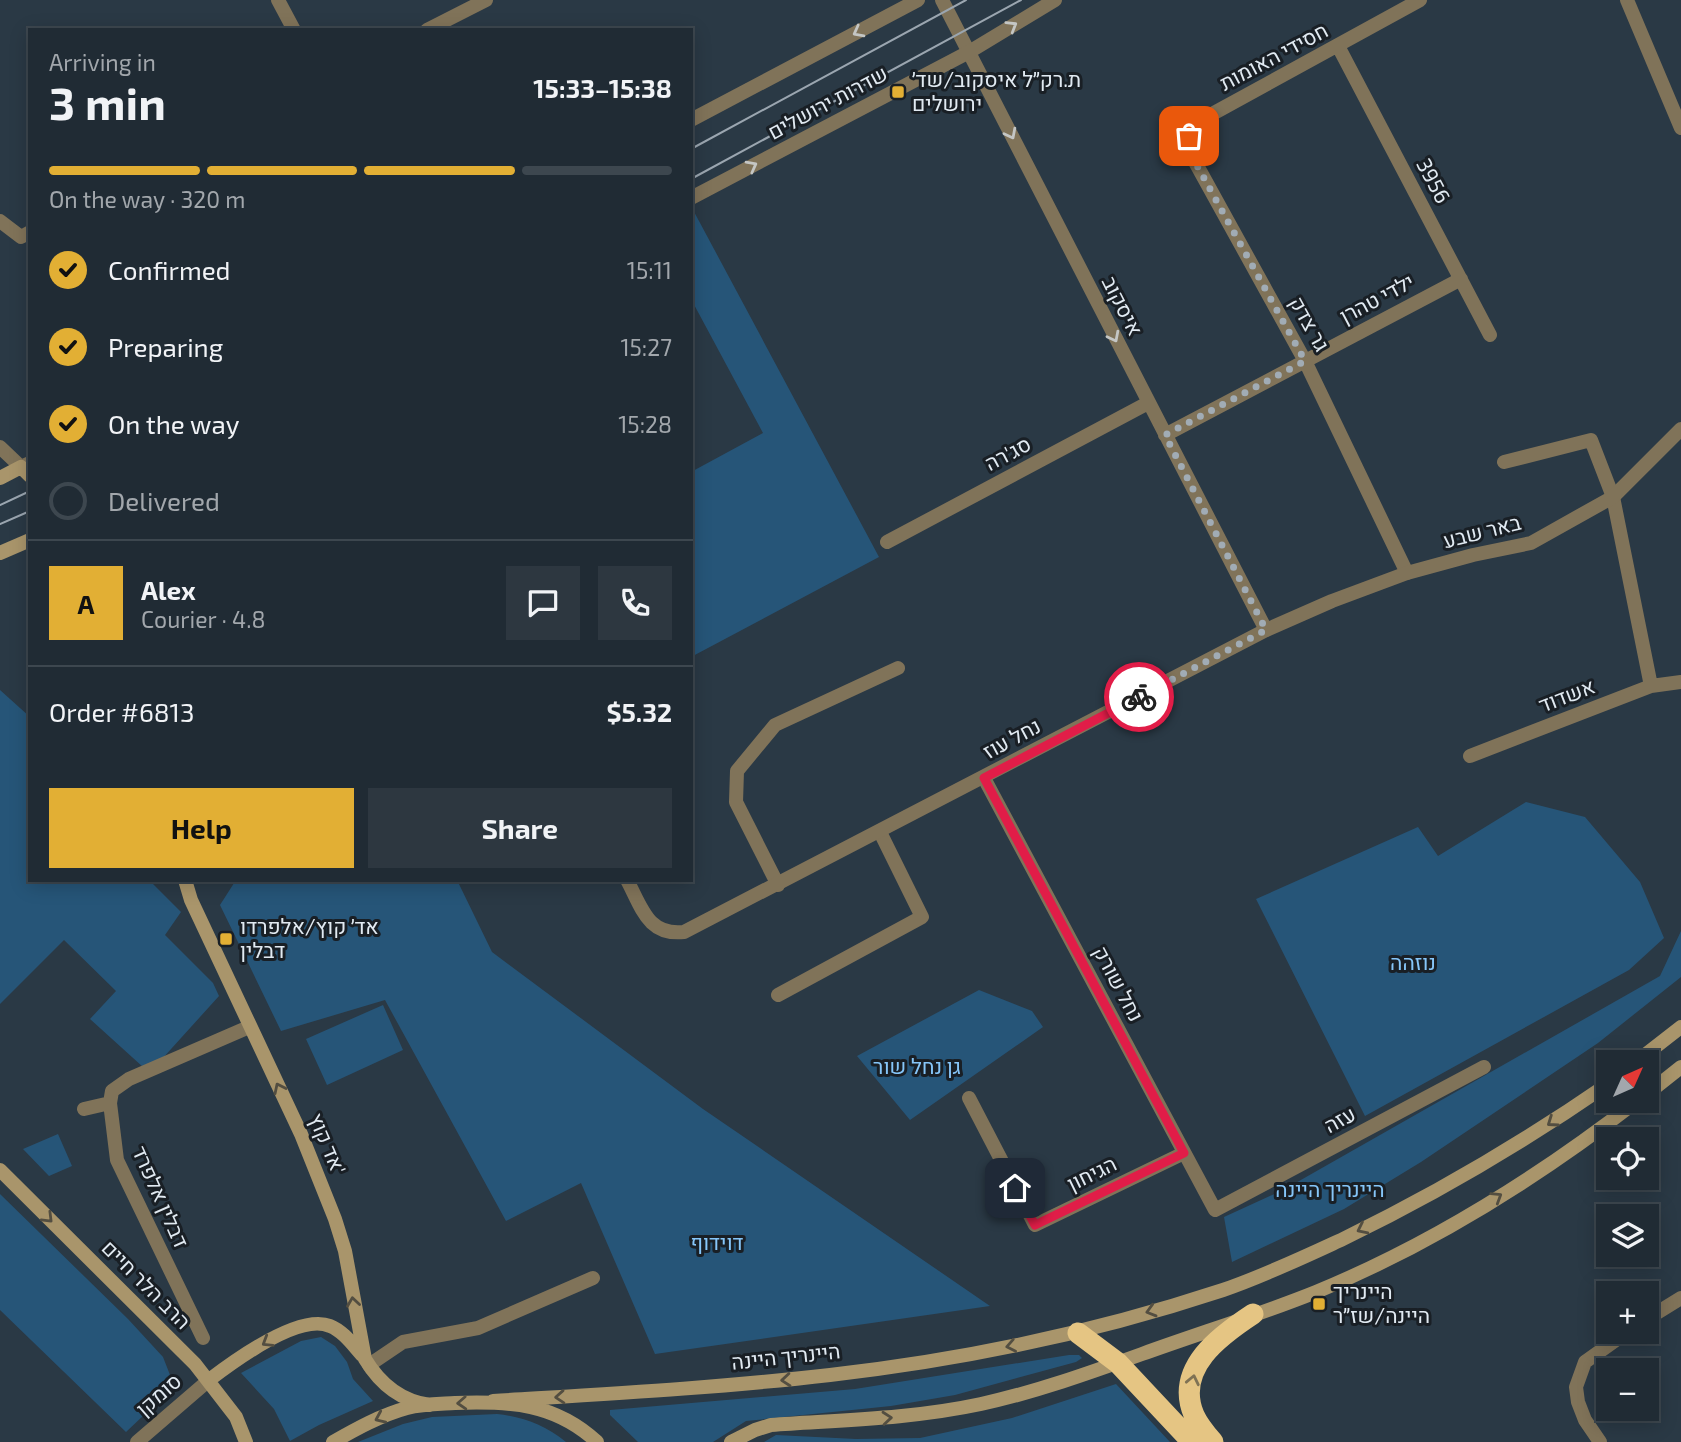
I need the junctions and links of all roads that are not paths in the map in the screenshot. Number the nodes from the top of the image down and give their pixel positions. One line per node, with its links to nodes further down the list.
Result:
1 (278, 0): 8 (street)
2 (486, 0): 9 (street)
3 (918, 0): 12 (street, one-way to 12)
4 (942, 0): 11 (street, איסקוב)
5 (1055, 0): 11 (street, שדרות ירושלים, one-way to 5)
6 (1420, 0): 10 (street, חסידי האומות)
7 (1628, 0): 13 (street)
8 (292, 28)
9 (431, 28)
10 (1338, 46): 14 (street, חסידי האומות); 18 (street, 3956)
11 (969, 52): 15 (street, שדרות ירושלים, one-way to 11); 21 (street, איסקוב, one-way to 21)
12 (693, 119)
13 (1681, 128)
14 (1189, 136): 20 (street, גר צדק)
15 (693, 197)
16 (0, 221): 17 (street)
17 (26, 235)
18 (1461, 279): 19 (street, 3956); 20 (street, ילדי טהרן)
19 (1490, 335)
20 (1305, 361): 23 (street, ילדי טהרן); 32 (street, גר צדק)
21 (1148, 403): 23 (street, איסקוב); 30 (street, סג'רה)
22 (1681, 429): 28 (street, באר שבע)
23 (1165, 435): 33 (street, איסקוב)
24 (0, 447): 26 (street)
25 (1504, 462): 28 (street)
26 (27, 469): 27 (main road)
27 (0, 478)
28 (1613, 497): 32 (street, באר שבע); 36 (street)
29 (28, 541): 31 (main road)
30 (887, 542)
31 (0, 553)
32 (1407, 573): 33 (street, באר שבע)
33 (1266, 630): 38 (street, נחל עוז)
34 (898, 668): 42 (street)
35 (1681, 682): 36 (street, אשדוד)
36 (1651, 686): 37 (street, אשדוד)
37 (1470, 757)
38 (984, 778): 39 (street, נחל עוז); 55 (street, נחל שורק)
39 (880, 832): 42 (street, נחל עוז); 43 (street)
40 (185, 882): 44 (main road, אד קוץ')
41 (628, 882): 42 (street, נחל עוז)
42 (778, 885)
43 (778, 995)
44 (249, 1027): 52 (street); 65 (main road, אד קוץ', one-way to 44)
45 (1681, 1027): 46 (main road)
46 (1651, 1050)
47 (1484, 1067): 57 (street, עזה)
48 (1681, 1067): 49 (main road)
49 (1659, 1084)
50 (1596, 1092): 62 (main road, היינריך היינה, one-way to 62)
51 (968, 1098): 55 (street, הגיחון)
52 (110, 1103): 53 (street); 63 (street, דבלין אלפרד)
53 (85, 1110)
54 (1621, 1113): 61 (main road, one-way to 54)
55 (1184, 1153): 57 (street, נחל שורק)
56 (0, 1170): 67 (main road, הרב הלר חיים, one-way to 67)
57 (1215, 1210)
58 (593, 1278): 65 (street)
59 (1681, 1298): 60 (street)
60 (1659, 1312)
61 (1253, 1314): 66 (main road); 76 (highway, one-way to 61)
62 (1078, 1332): 66 (highway); 68 (main road, היינריך היינה, one-way to 68)
63 (202, 1338)
64 (1610, 1344): 77 (street)
65 (367, 1362): 67 (main road, one-way to 67); 69 (main road)
66 (1118, 1363): 74 (main road, one-way to 66); 75 (highway)
67 (209, 1380): 70 (street, סומקן); 71 (main road, הרב הלר חיים)
68 (493, 1401): 69 (main road, one-way to 69); 73 (main road)
69 (430, 1405): 72 (main road, one-way to 72)
70 (137, 1442)
71 (246, 1442)
72 (333, 1442)
73 (597, 1442)
74 (731, 1442)
75 (1192, 1442)
76 (1213, 1442)
77 (1600, 1442)

